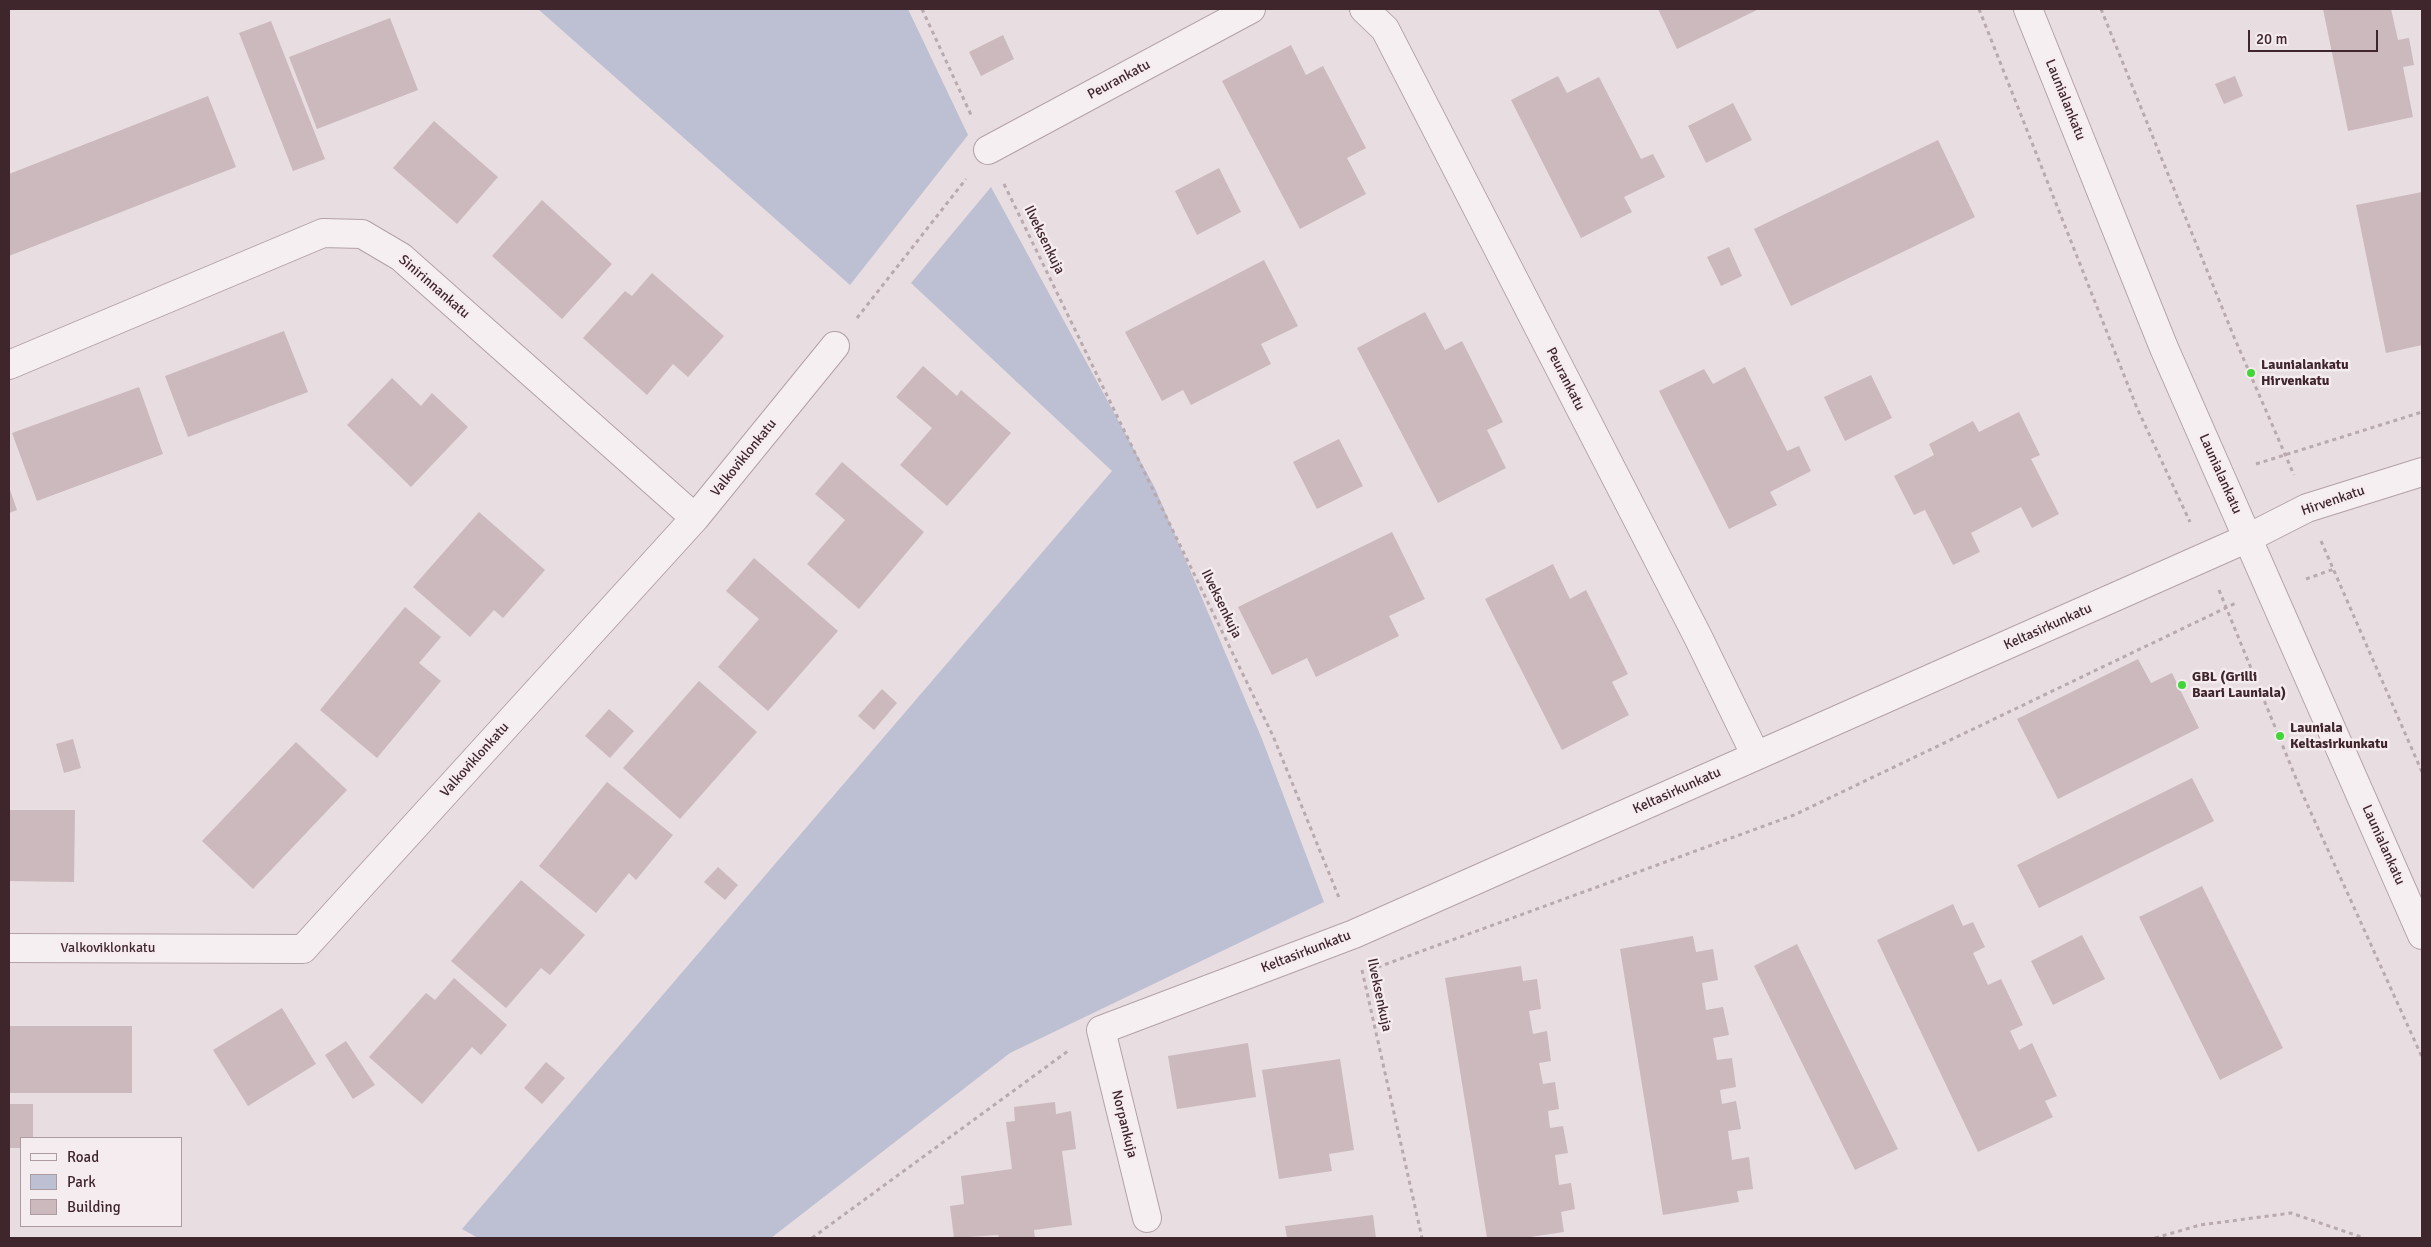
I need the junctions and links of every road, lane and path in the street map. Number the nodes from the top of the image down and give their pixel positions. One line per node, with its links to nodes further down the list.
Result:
1 (922, 9): 6 (path, Ilveksenkuja)
2 (1251, 9): 6 (street, Peurankatu)
3 (1364, 9): 16 (street, Peurankatu)
4 (2028, 9): 14 (street, Launialankatu)
5 (2101, 9): 10 (path)
6 (988, 150): 7 (path); 18 (path, Ilveksenkuja)
7 (836, 346): 13 (street, Valkoviklonkatu)
8 (9, 365): 13 (street, Sinirinnankatu)
9 (2422, 412): 10 (path)
10 (2285, 453): 12 (path)
11 (2422, 472): 12 (street, Hirvenkatu)
12 (2307, 508): 14 (street, Hirvenkatu); 17 (path)
13 (695, 518): 20 (street, Valkoviklonkatu)
14 (2248, 538): 16 (street, Keltasirkunkatu); 19 (street, Launialankatu)
15 (2226, 607): 21 (path)
16 (1756, 756): 18 (street, Keltasirkunkatu)
17 (2422, 772)
18 (1354, 934): 21 (path, Ilveksenkuja); 22 (street, Keltasirkunkatu)
19 (2422, 935)
20 (9, 948)
21 (1363, 973): 25 (path, Ilveksenkuja)
22 (1101, 1030): 23 (street, Norpankuja); 24 (path)
23 (1147, 1218)
24 (812, 1238)
25 (1422, 1238)
26 (2155, 1238): 27 (path)
27 (2364, 1238)

